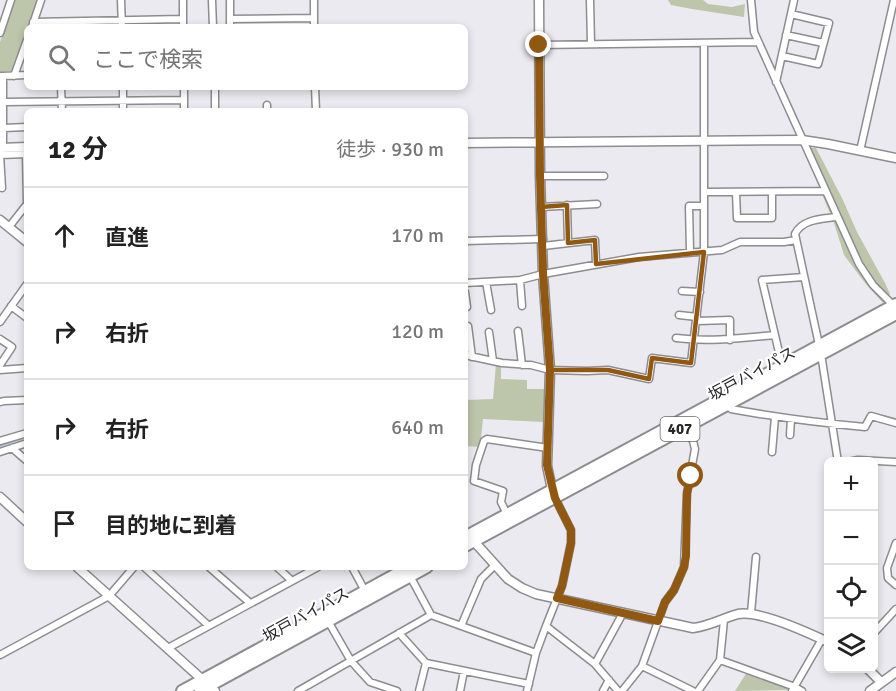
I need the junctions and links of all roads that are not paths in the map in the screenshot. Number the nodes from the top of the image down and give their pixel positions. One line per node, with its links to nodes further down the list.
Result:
1 (11, 0): 23 (street)
2 (41, 0): 17 (street)
3 (121, 0): 18 (street)
4 (183, 0): 15 (street)
5 (212, 0): 20 (street)
6 (230, 0): 16 (street)
7 (314, 0): 14 (street)
8 (539, 0): 29 (street)
9 (590, 0): 28 (street)
10 (751, 0): 25 (street)
11 (794, 0): 13 (street)
12 (894, 0): 57 (street)
13 (791, 14): 24 (street); 27 (street)
14 (314, 18): 16 (street); 22 (street)
15 (183, 19): 18 (street); 19 (street)
16 (230, 19): 21 (street)
17 (32, 24)
18 (122, 24)
19 (183, 24)
20 (213, 24)
21 (230, 24)
22 (314, 24)
23 (0, 33)
24 (786, 35): 27 (street); 31 (street)
25 (758, 42): 26 (street); 35 (street)
26 (704, 43): 28 (street); 52 (street)
27 (823, 43): 31 (street)
28 (591, 44): 29 (street)
29 (539, 45): 54 (street)
30 (24, 51): 34 (street)
31 (782, 56): 35 (street)
32 (24, 75): 34 (street)
33 (1, 76): 34 (street); 44 (street)
34 (14, 76)
35 (776, 82): 53 (street)
36 (61, 90): 43 (street)
37 (123, 90): 41 (street)
38 (184, 90): 42 (street)
39 (214, 90): 48 (street)
40 (315, 90): 49 (street)
41 (123, 100): 42 (street); 43 (street); 46 (street)
42 (184, 100): 47 (street)
43 (62, 101): 44 (street); 45 (street)
44 (3, 102): 50 (street)
45 (62, 108)
46 (123, 108)
47 (184, 108)
48 (215, 108)
49 (316, 108)
50 (3, 128): 51 (street); 56 (street)
51 (24, 128)
52 (704, 140): 53 (street); 54 (street); 65 (street)
53 (802, 140): 57 (street); 64 (street)
54 (540, 142): 55 (street); 61 (street)
55 (468, 143)
56 (1, 148): 58 (street)
57 (860, 151): 60 (street)
58 (24, 152)
59 (24, 152): 63 (street)
60 (896, 158)
61 (540, 176): 62 (street); 71 (street)
62 (604, 176)
63 (2, 188)
64 (825, 191): 67 (street); 73 (street)
65 (704, 192): 66 (street); 70 (street)
66 (736, 192): 67 (street); 67 (street)
67 (772, 192)
68 (597, 204): 69 (street)
69 (567, 205): 71 (street); 80 (street)
70 (704, 206): 81 (street); 82 (street)
71 (541, 207): 79 (street)
72 (24, 208): 75 (street)
73 (836, 217): 77 (street); 94 (street)
74 (0, 219): 75 (street)
75 (9, 227): 76 (street)
76 (24, 240)
77 (796, 240): 82 (street); 85 (street)
78 (468, 241): 79 (street)
79 (543, 243): 80 (street); 84 (street)
80 (568, 243): 83 (street)
81 (690, 252): 82 (street); 83 (street)
82 (704, 252): 91 (street)
83 (596, 264): 84 (street)
84 (543, 274): 86 (street); 116 (street)
85 (804, 277): 103 (street); 108 (street)
86 (520, 279): 87 (street); 93 (street)
87 (486, 282): 88 (street); 95 (street)
88 (468, 283)
89 (24, 288): 92 (street)
90 (682, 291): 91 (street)
91 (700, 292): 98 (street)
92 (11, 306): 97 (street); 99 (street)
93 (522, 306)
94 (895, 308): 108 (highway, 坂戸バイパス / 407)
95 (491, 310)
96 (679, 315): 98 (street)
97 (24, 316)
98 (697, 319): 106 (street); 107 (street)
99 (0, 322)
100 (468, 326): 109 (street)
101 (518, 331): 112 (street)
102 (489, 332): 110 (street)
103 (775, 334): 106 (street); 113 (street)
104 (676, 338): 107 (street)
105 (0, 339): 111 (street)
106 (730, 339): 107 (street)
107 (694, 340): 116 (street)
108 (820, 350): 113 (highway, 坂戸バイパス / 407); 119 (highway, 坂戸バイパス / 407); 123 (street)
109 (469, 356): 110 (street)
110 (493, 361): 112 (street)
111 (0, 365)
112 (522, 365): 116 (street)
113 (782, 365): 137 (highway, 坂戸バイパス / 407)
114 (24, 368): 115 (street)
115 (0, 370)
116 (550, 370): 130 (street)
117 (24, 400): 118 (street)
118 (0, 402)
119 (728, 404): 120 (street); 124 (highway, 坂戸バイパス / 407)
120 (775, 417): 121 (street); 132 (street)
121 (791, 419): 123 (street); 126 (street)
122 (896, 423): 123 (street)
123 (833, 424): 133 (street)
124 (685, 427): 137 (highway, 坂戸バイパス / 407); 167 (street)
125 (24, 434): 127 (street)
126 (790, 435)
127 (1, 440)
128 (24, 444): 129 (street)
129 (12, 448): 131 (street); 134 (street)
130 (548, 448): 137 (street); 139 (street)
131 (0, 452)
132 (772, 452)
133 (837, 457)
134 (24, 458)
135 (878, 461): 136 (street)
136 (896, 462)
137 (554, 494): 139 (highway, 坂戸バイパス / 407); 141 (highway, 坂戸バイパス / 407); 159 (street)
138 (0, 498): 140 (street)
139 (507, 514): 142 (highway, 坂戸バイパス / 407)
140 (24, 519)
141 (468, 537)
142 (468, 537)
143 (468, 539): 146 (street)
144 (896, 543): 156 (street)
145 (756, 557): 163 (street)
146 (495, 565): 159 (street); 169 (street)
147 (80, 570): 158 (street)
148 (131, 570): 158 (street)
149 (147, 570): 168 (street)
150 (212, 570): 160 (street)
151 (280, 570): 155 (street)
152 (312, 570): 155 (street)
153 (354, 570): 157 (street)
154 (410, 572): 157 (highway, 坂戸バイパス); 164 (street); 165 (highway, 坂戸バイパス)
155 (292, 581): 160 (street)
156 (896, 585)
157 (365, 591): 189 (highway, 坂戸バイパス)
158 (109, 596): 175 (street); 177 (street)
159 (557, 598): 162 (street); 170 (street)
160 (250, 603): 168 (street)
161 (896, 609): 171 (street)
162 (623, 613): 167 (street); 181 (street)
163 (751, 613): 166 (street); 173 (street)
164 (431, 615): 169 (street); 172 (street)
165 (327, 620): 179 (street); 189 (highway, 坂戸バイパス)
166 (724, 620): 167 (street); 178 (street)
167 (658, 621): 182 (street)
168 (209, 626): 175 (street)
169 (461, 626): 176 (street)
170 (546, 626): 176 (street); 181 (street)
171 (878, 628)
172 (399, 633): 179 (street); 180 (street)
173 (824, 640)
174 (824, 642): 191 (street)
175 (168, 648): 189 (street)
176 (536, 653): 190 (street)
177 (0, 655)
178 (720, 660): 191 (street); 201 (street)
179 (351, 661): 187 (street); 192 (street)
180 (426, 663): 183 (street); 196 (street)
181 (595, 664): 186 (street)
182 (642, 666): 199 (street); 200 (street)
183 (464, 671): 190 (street); 197 (street)
184 (896, 672): 188 (street)
185 (871, 673): 188 (street)
186 (609, 680): 198 (street); 199 (street)
187 (370, 682): 194 (street); 195 (street)
188 (881, 682): 203 (street)
189 (207, 687): 193 (highway, 坂戸バイパス)
190 (528, 688)
191 (794, 689): 202 (street)
192 (303, 690)
193 (182, 691)
194 (365, 691)
195 (397, 691)
196 (419, 691)
197 (460, 691)
198 (603, 691)
199 (620, 691)
200 (693, 691)
201 (698, 691)
202 (802, 691)
203 (870, 691)

